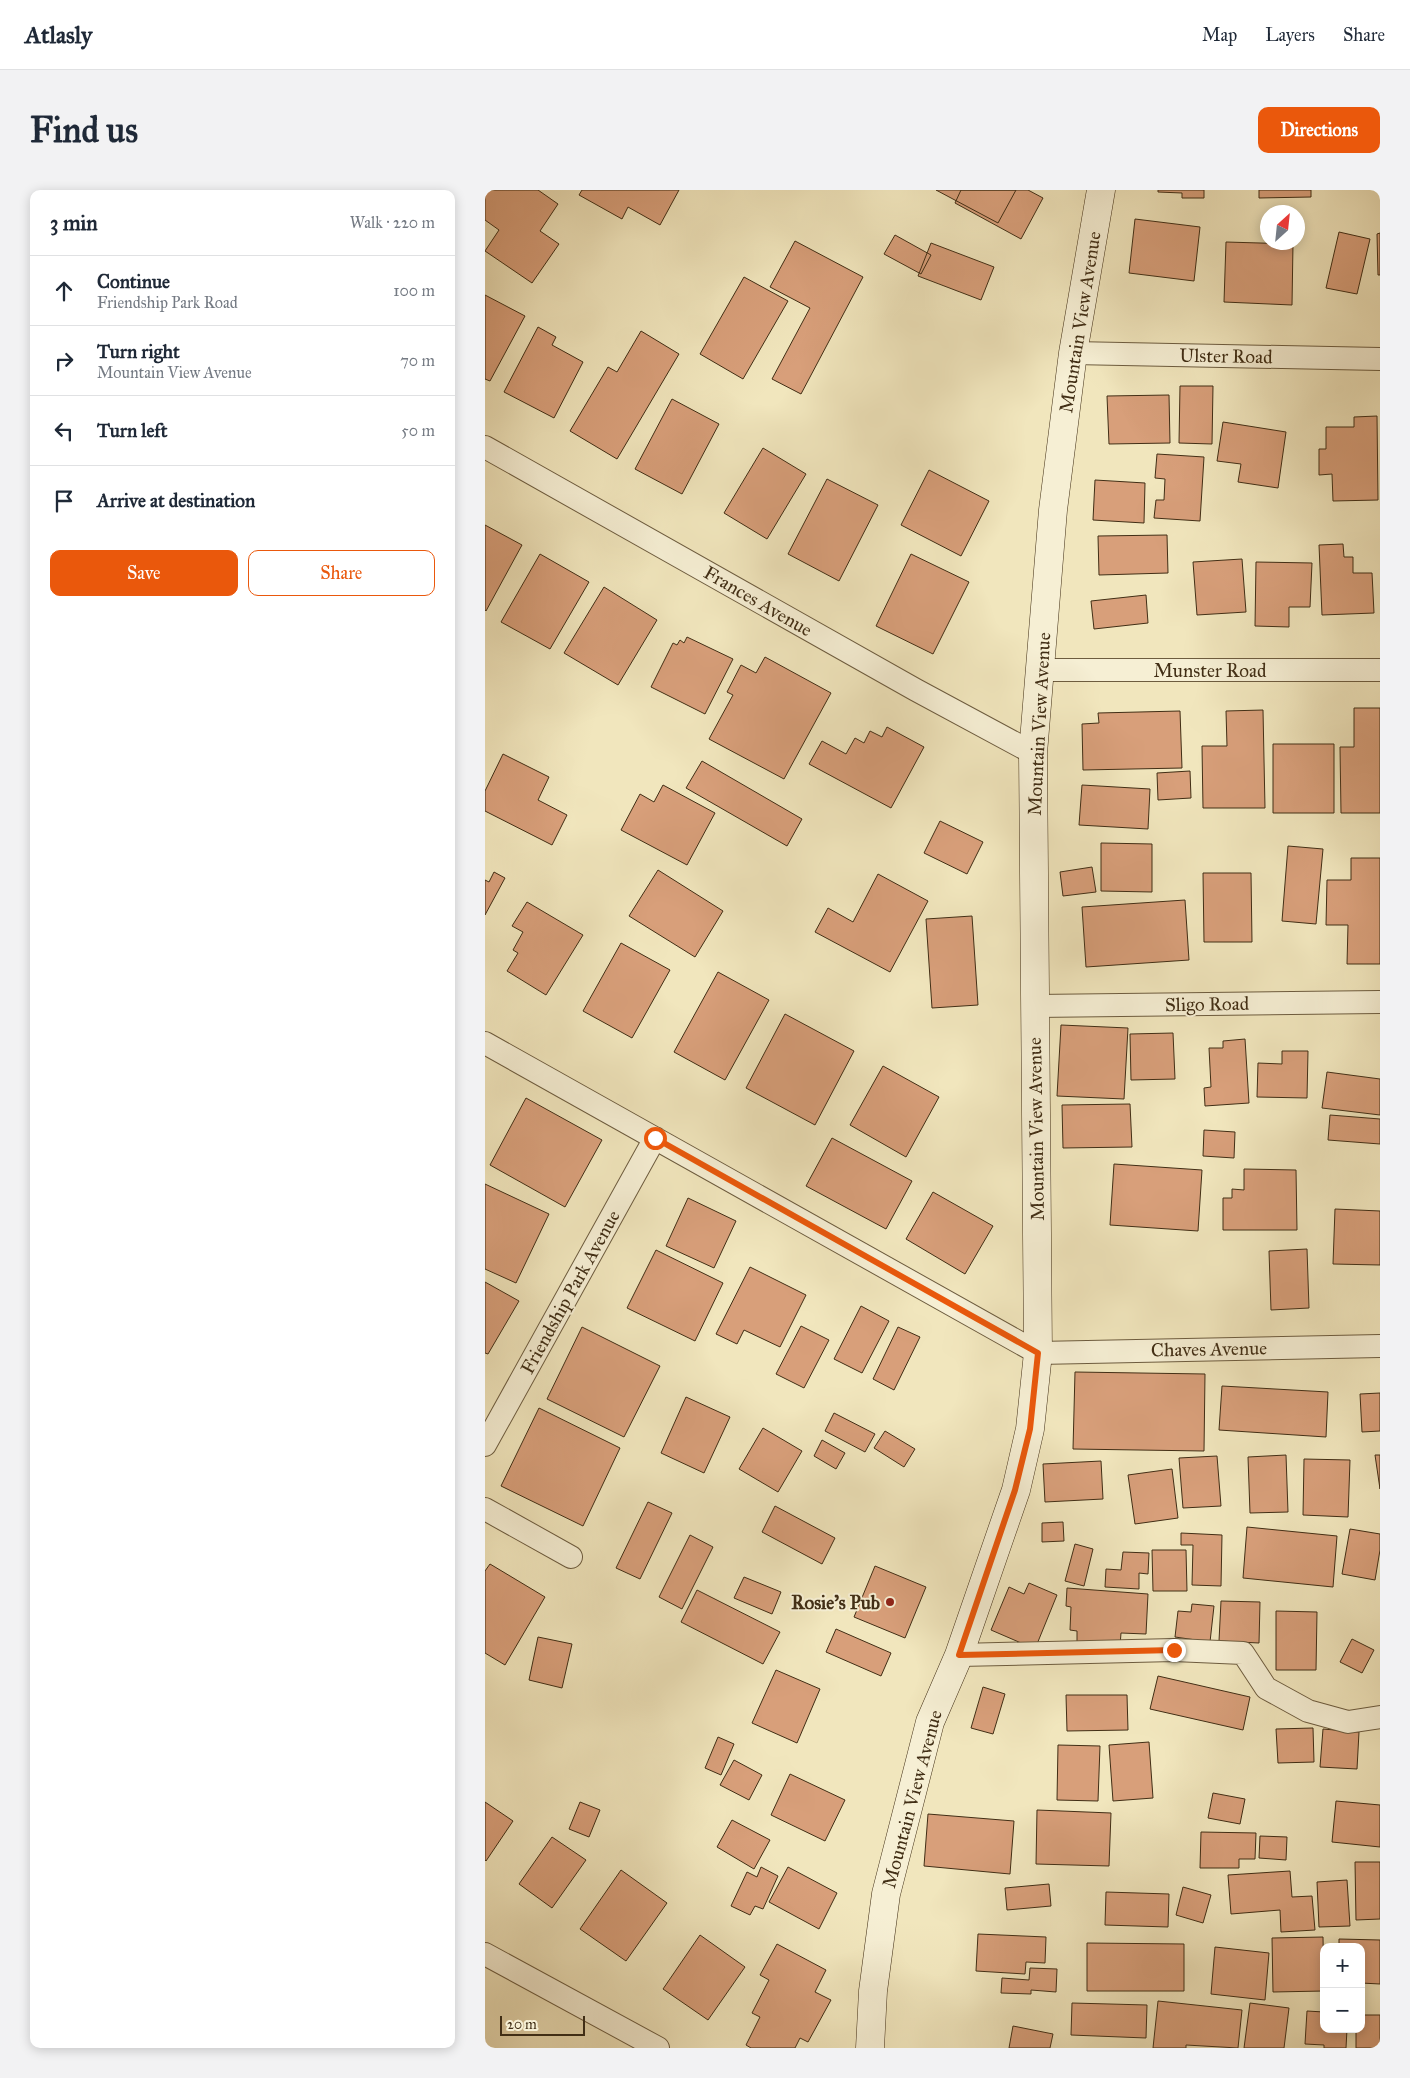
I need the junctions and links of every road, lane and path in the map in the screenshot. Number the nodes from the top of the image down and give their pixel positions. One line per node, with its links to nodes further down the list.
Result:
1 (1101, 190): 2 (main road, Mountain View Avenue)
2 (1073, 353): 3 (street, Ulster Road); 5 (main road, Mountain View Avenue)
3 (1380, 359)
4 (485, 446): 7 (street, Frances Avenue)
5 (1040, 670): 6 (street, Munster Road); 7 (main road, Mountain View Avenue)
6 (1380, 670)
7 (1033, 753): 9 (main road, Mountain View Avenue)
8 (1380, 1002): 9 (street, Sligo Road)
9 (1035, 1006): 13 (main road, Mountain View Avenue)
10 (485, 1043): 11 (street)
11 (655, 1138): 13 (street); 14 (street, Friendship Park Avenue)
12 (1380, 1346): 13 (street, Chaves Avenue)
13 (1038, 1353): 17 (main road, Mountain View Avenue)
14 (485, 1445)
15 (485, 1509): 16 (street)
16 (571, 1557)
17 (959, 1655): 18 (street); 21 (main road, Mountain View Avenue)
18 (1380, 1717)
19 (485, 1954): 20 (street)
20 (658, 2048)
21 (871, 2048)

